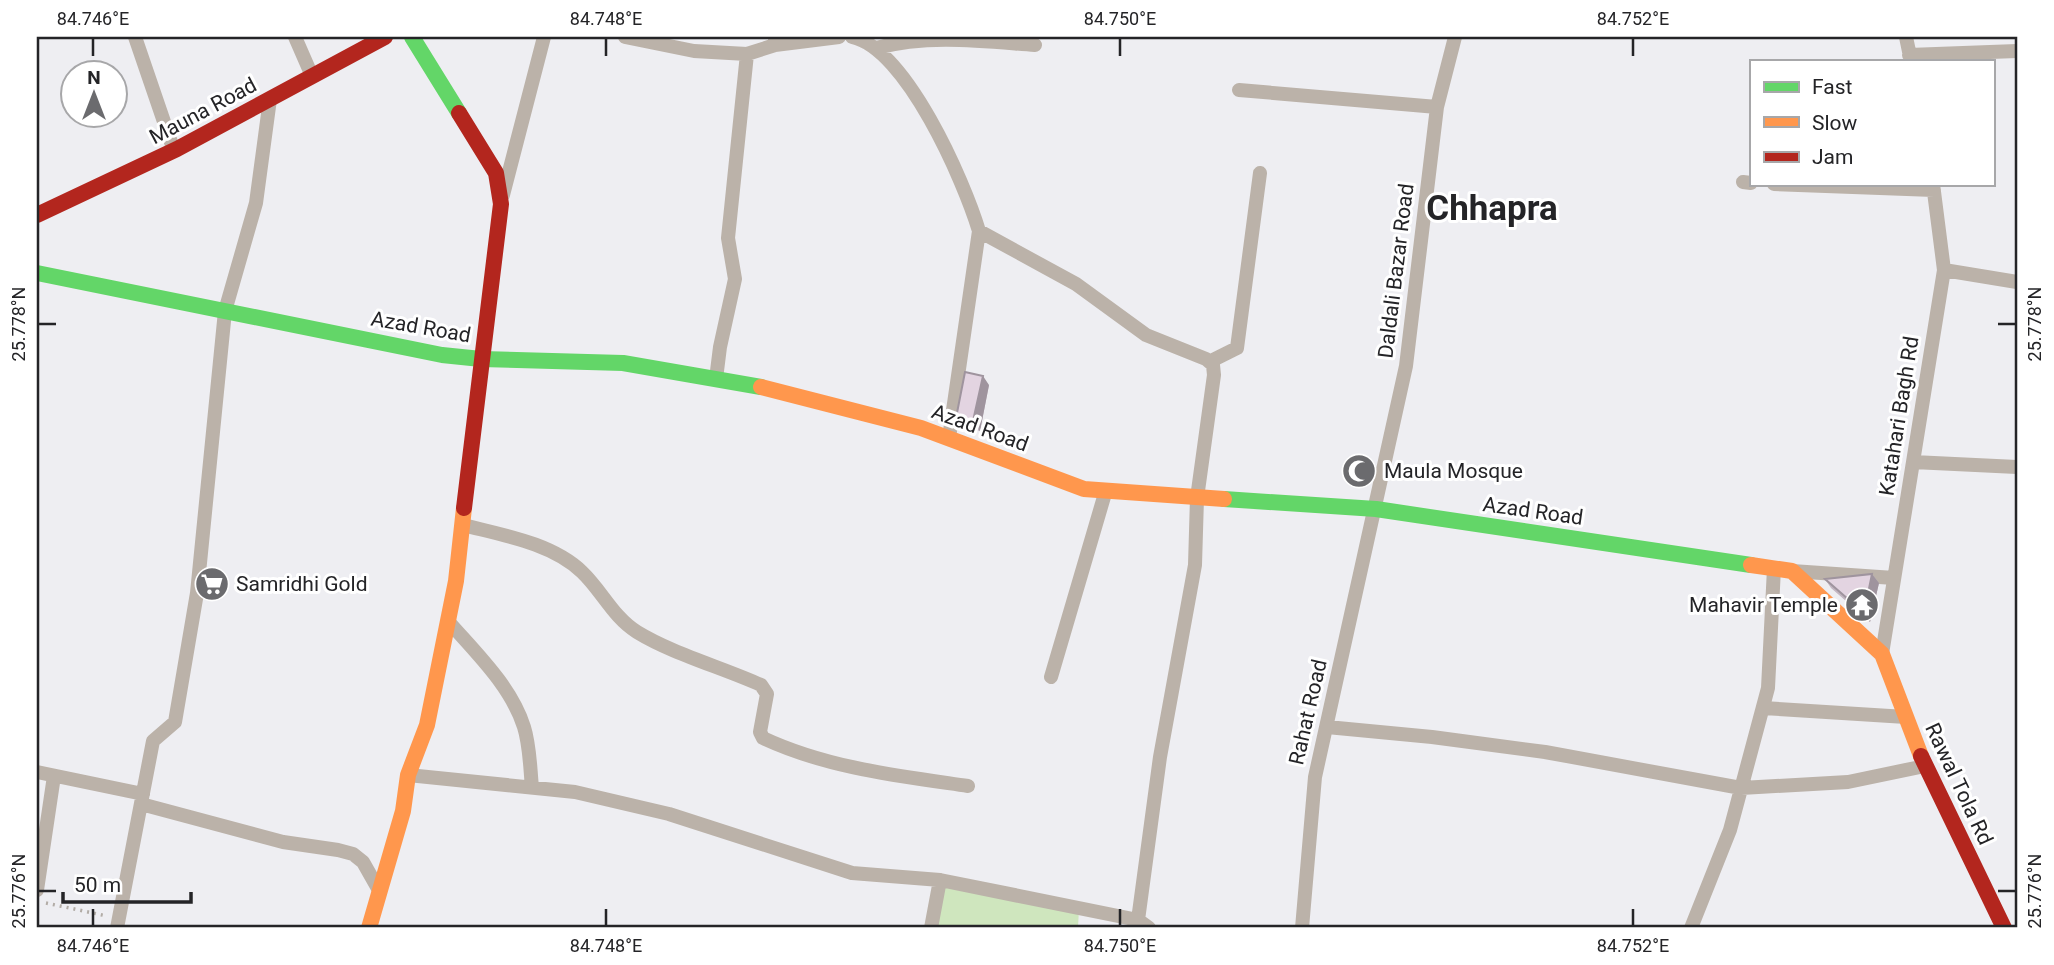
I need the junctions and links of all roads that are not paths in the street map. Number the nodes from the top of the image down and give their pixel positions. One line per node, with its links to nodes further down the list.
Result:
1 (135, 37): 21 (street)
2 (295, 37): 17 (street)
3 (385, 37): 17 (street, Mauna Road)
4 (412, 37): 25 (street)
5 (544, 37): 25 (street)
6 (625, 37): 15 (street)
7 (839, 37): 11 (street)
8 (852, 37): 12 (street)
9 (1455, 37): 20 (street, Daldali Bazar Road)
10 (1906, 37): 16 (street)
11 (775, 41): 15 (street)
12 (881, 44): 13 (street); 27 (street)
13 (1035, 46)
14 (2017, 51): 16 (street)
15 (747, 54): 34 (street)
16 (1910, 58)
17 (312, 76): 19 (street, Mauna Road)
18 (1239, 90): 20 (street)
19 (270, 99): 21 (street, Mauna Road); 31 (street)
20 (1437, 107): 40 (street, Daldali Bazar Road)
21 (174, 151): 26 (street, Mauna Road)
22 (1260, 173): 33 (street)
23 (1880, 186): 24 (street)
24 (1933, 187): 28 (street, Katahari Bagh Rd)
25 (501, 204): 32 (street)
26 (37, 215)
27 (979, 231): 33 (street); 35 (street)
28 (1944, 270): 30 (street); 36 (street, Katahari Bagh Rd)
29 (37, 273): 31 (street, Azad Road)
30 (2017, 282)
31 (225, 311): 32 (street, Azad Road); 58 (street)
32 (481, 359): 34 (street, Azad Road); 41 (street)
33 (1211, 361): 39 (street)
34 (716, 379): 35 (street, Azad Road)
35 (949, 438): 38 (street, Azad Road)
36 (1913, 462): 37 (street); 44 (street, Katahari Bagh Rd)
37 (2017, 467)
38 (1106, 491): 39 (street, Azad Road); 47 (street)
39 (1197, 498): 40 (street, Azad Road); 63 (street)
40 (1376, 509): 42 (street, Azad Road); 50 (street, Rahat Road)
41 (463, 525): 45 (street); 55 (street)
42 (1774, 568): 43 (street, Azad Road); 48 (street)
43 (1792, 571): 44 (street); 46 (street)
44 (1894, 578): 46 (street, Katahari Bagh Rd)
45 (448, 621): 53 (street); 56 (street)
46 (1882, 654): 49 (street, Rawal Tola Rd)
47 (1051, 677)
48 (1763, 708): 49 (street); 57 (street)
49 (1906, 717): 51 (street, Rawal Tola Rd)
50 (1326, 727): 57 (street); 66 (street, Rahat Road)
51 (1925, 766): 57 (street); 68 (street, Rawal Tola Rd)
52 (37, 772): 54 (street)
53 (408, 775): 56 (street); 61 (street)
54 (54, 776): 58 (street); 60 (street)
55 (968, 786)
56 (532, 788): 59 (street)
57 (1741, 788): 67 (street)
58 (142, 799): 61 (street); 62 (street)
59 (940, 880): 63 (street); 65 (street)
60 (37, 890)
61 (380, 892): 64 (street)
62 (118, 924)
63 (1141, 925)
64 (369, 928)
65 (931, 928)
66 (1302, 928)
67 (1691, 928)
68 (2004, 928)

